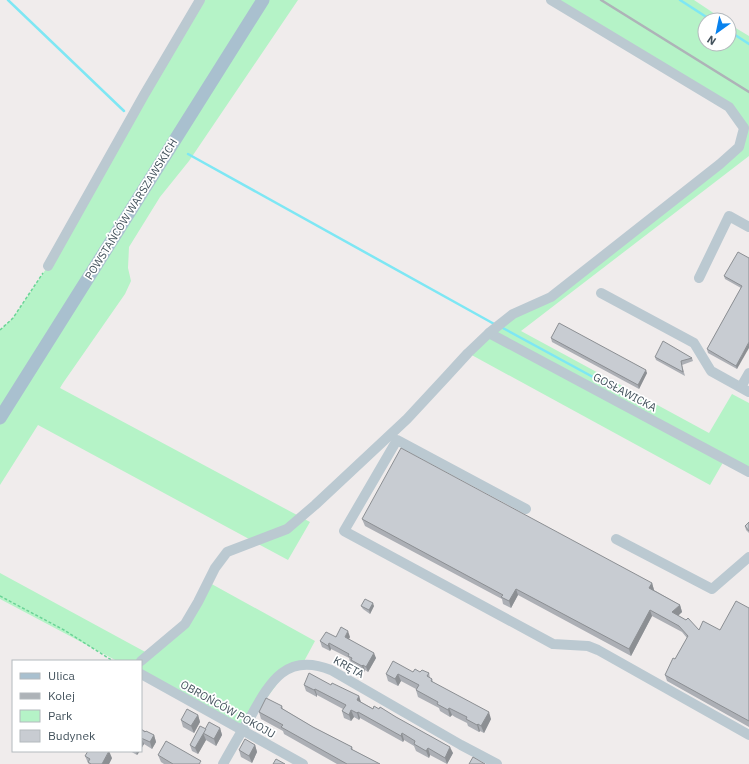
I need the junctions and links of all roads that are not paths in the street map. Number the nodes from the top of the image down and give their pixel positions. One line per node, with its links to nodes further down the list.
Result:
1 (200, 0): 5 (street)
2 (263, 0): 11 (main road, POWSTAŃCÓW WARSZAWSKICH)
3 (550, 0): 8 (street)
4 (749, 227): 6 (street)
5 (48, 266)
6 (698, 278)
7 (601, 294): 10 (street)
8 (489, 333): 12 (street, GOSŁAWICKA); 16 (street)
9 (749, 373): 10 (street)
10 (745, 390)
11 (0, 418)
12 (749, 472)
13 (526, 509): 19 (street)
14 (616, 539): 15 (street)
15 (749, 557)
16 (142, 660)
17 (142, 675): 18 (street, OBROŃCÓW POKOJU)
18 (242, 731): 20 (street, KRĘTA); 21 (street, OBROŃCÓW POKOJU); 22 (street, KRĘTA)
19 (749, 735)
20 (223, 764)
21 (303, 764)
22 (496, 764)

